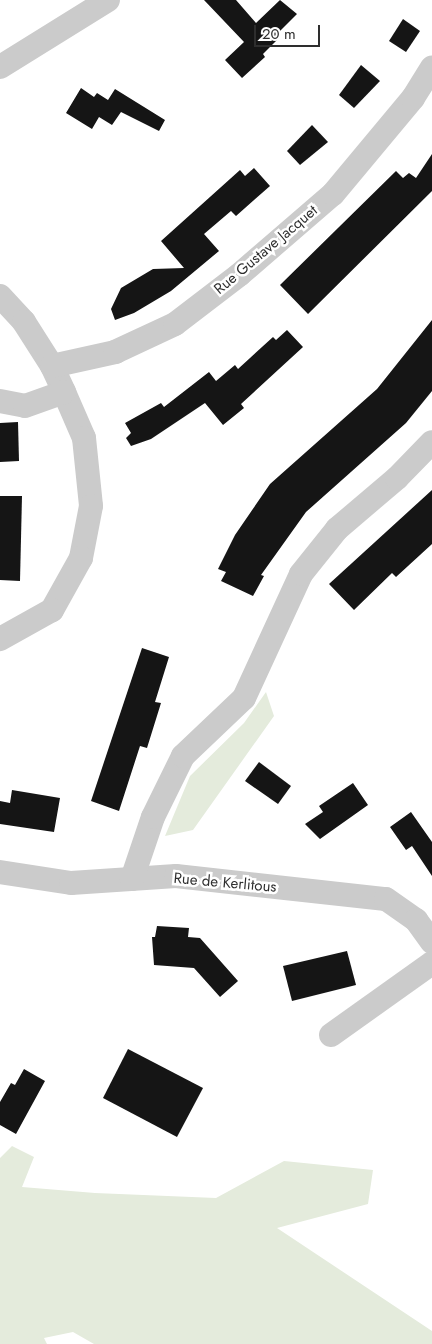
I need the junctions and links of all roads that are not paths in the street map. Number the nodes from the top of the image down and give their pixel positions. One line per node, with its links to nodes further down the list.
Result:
1 (108, 0): 2 (street)
2 (0, 67)
3 (432, 68): 5 (street, Rue Gustave Jacquet)
4 (0, 296): 5 (street)
5 (52, 366): 6 (street)
6 (64, 392): 7 (street); 9 (street)
7 (0, 401)
8 (432, 442): 11 (street)
9 (0, 639)
10 (0, 872): 11 (street, Rue de Kerlitous)
11 (132, 879): 12 (street, Rue de Kerlitous)
12 (432, 942)
13 (432, 963): 14 (street)
14 (331, 1035)

